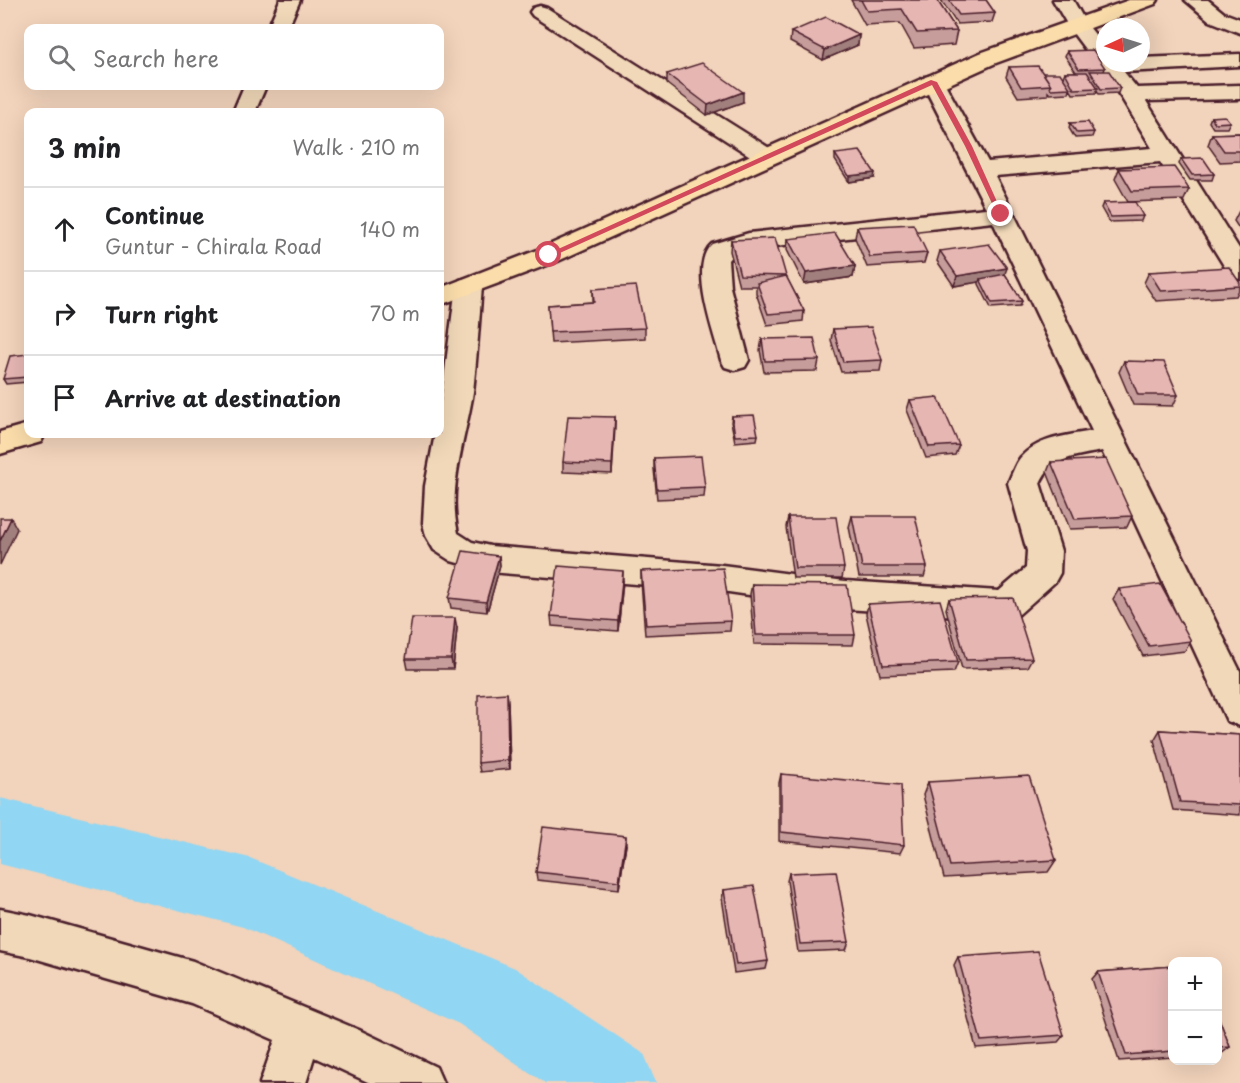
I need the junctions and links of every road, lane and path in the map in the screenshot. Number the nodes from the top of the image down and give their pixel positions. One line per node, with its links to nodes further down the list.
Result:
1 (290, 0): 6 (street)
2 (1063, 0): 7 (street)
3 (1148, 0): 7 (main road)
4 (1195, 0): 8 (street)
5 (540, 12): 19 (street)
6 (280, 24)
7 (1077, 25): 9 (street); 13 (main road)
8 (1240, 27)
9 (1096, 50)
10 (1240, 60): 11 (street)
11 (1150, 63)
12 (1113, 72): 16 (street)
13 (933, 82): 19 (main road); 20 (street)
14 (253, 90): 17 (street)
15 (1240, 92): 16 (street)
16 (1131, 95): 18 (street)
17 (246, 108)
18 (1167, 154): 20 (street); 22 (street)
19 (766, 156): 23 (main road)
20 (980, 170): 21 (street)
21 (1001, 214): 24 (street); 26 (street)
22 (1240, 271)
23 (454, 291): 26 (street)
24 (735, 360)
25 (24, 436): 27 (main road)
26 (1110, 439): 28 (street)
27 (0, 443)
28 (1240, 710)
29 (0, 930): 30 (street)
30 (301, 1028): 31 (street); 32 (street)
31 (284, 1083)
32 (420, 1083)

